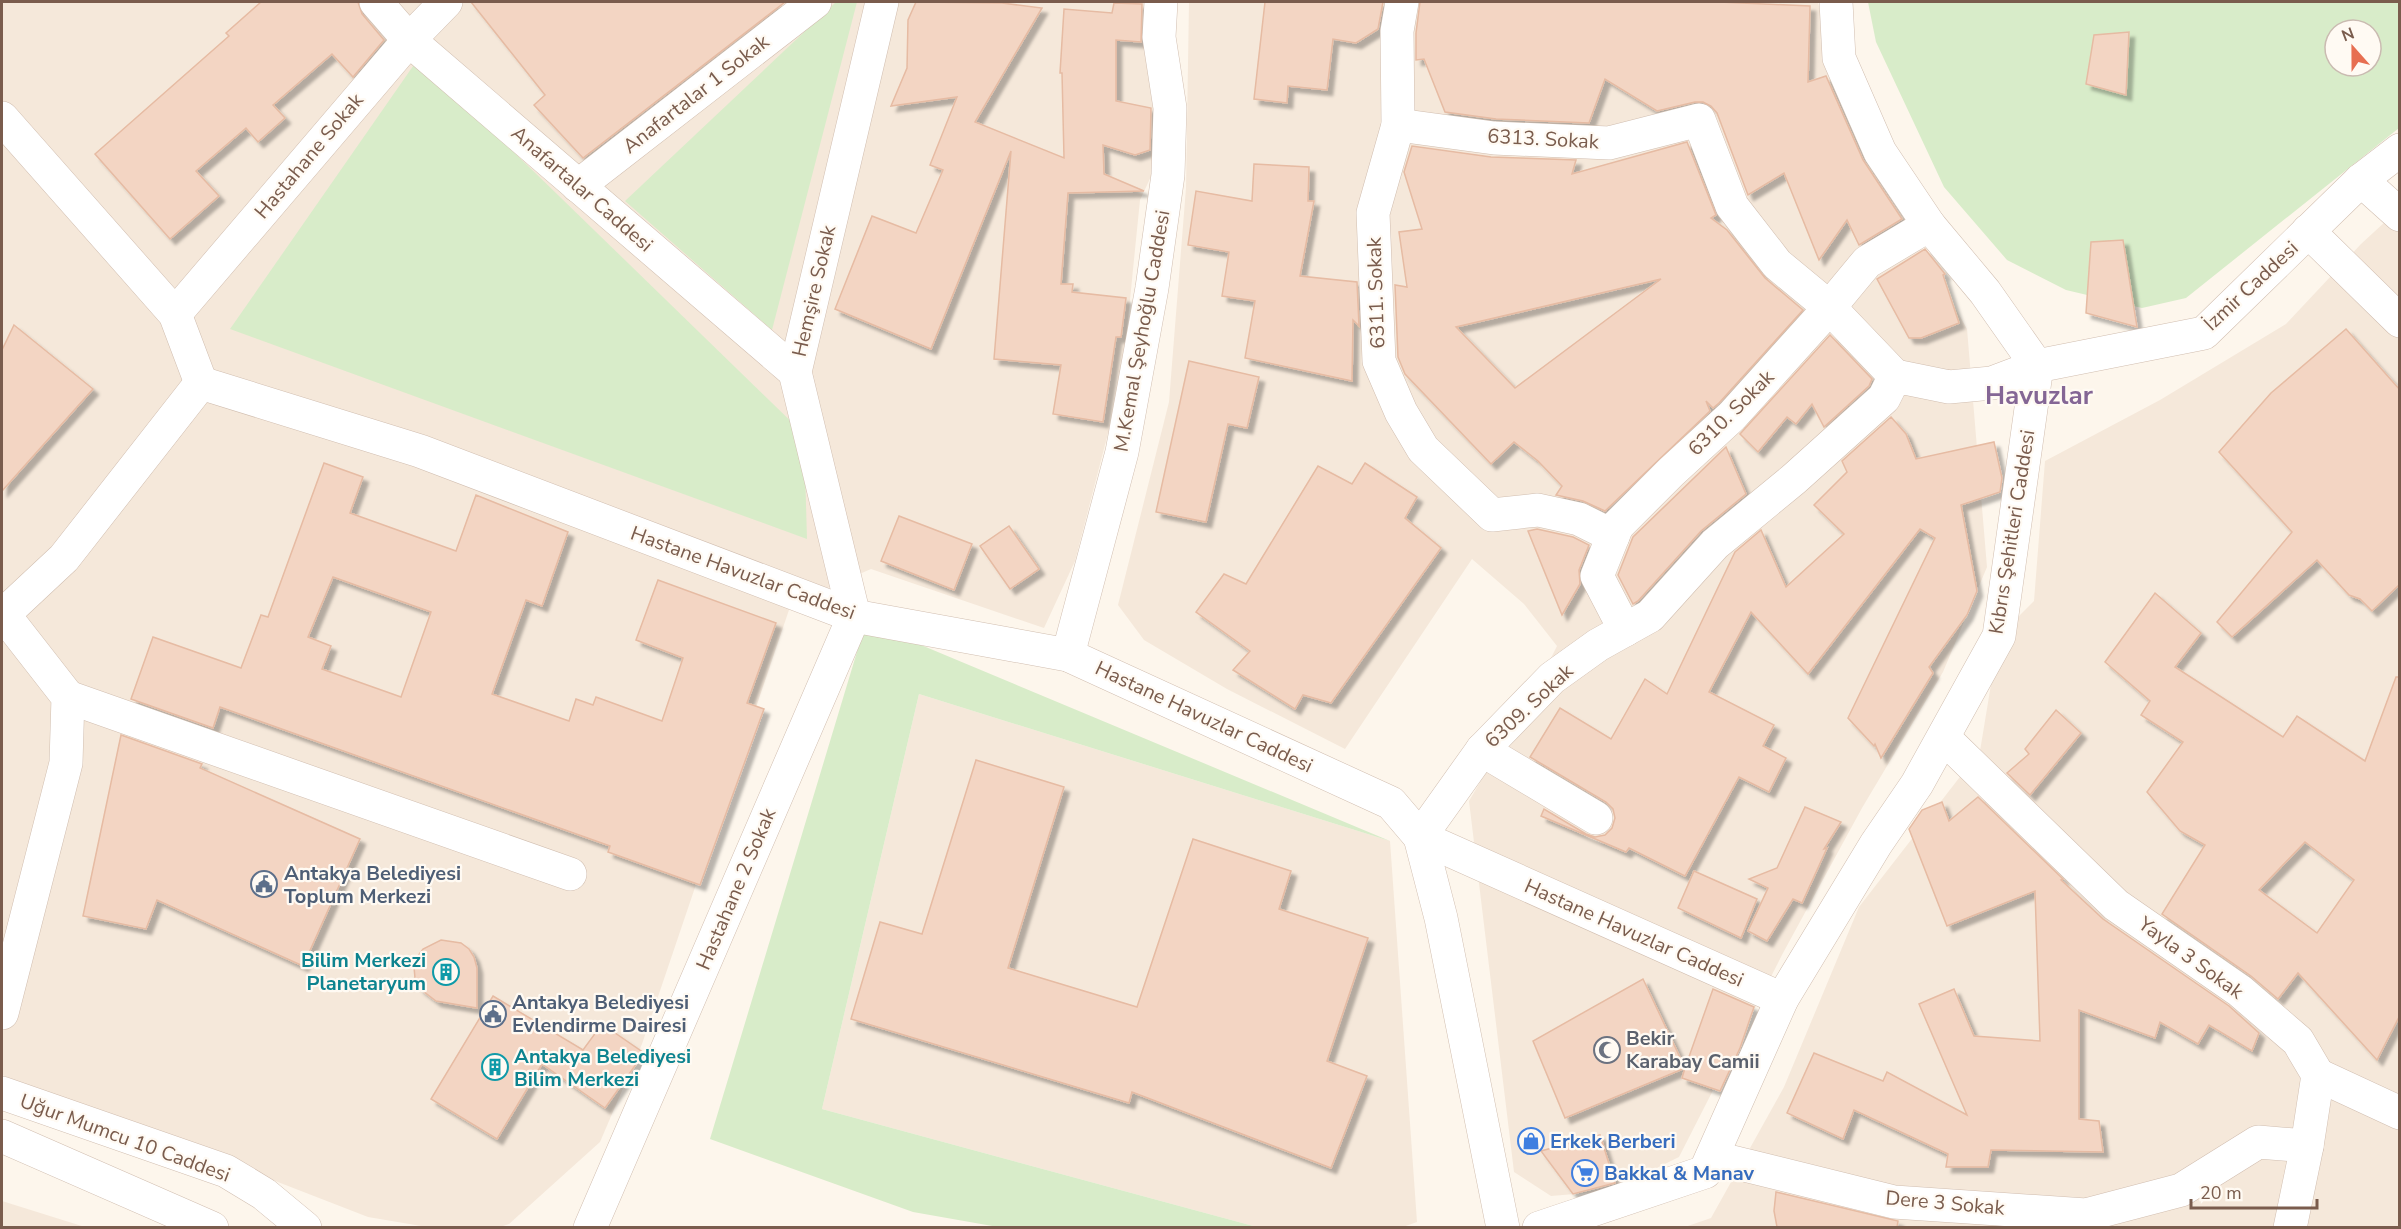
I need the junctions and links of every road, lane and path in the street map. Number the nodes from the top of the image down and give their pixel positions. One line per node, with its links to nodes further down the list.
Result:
1 (375, 2): 8 (street, Anafartalar Caddesi)
2 (446, 2): 8 (street, Hastahane Sokak)
3 (815, 2): 13 (street, Anafartalar 1 Sokak)
4 (882, 2): 21 (street, Hemşire Sokak)
5 (1161, 2): 28 (street, M.Kemal Şeyhoğlu Caddesi)
6 (1402, 2): 10 (street)
7 (1836, 2): 15 (street)
8 (409, 40): 13 (street, Anafartalar Caddesi); 18 (street, Hastahane Sokak)
9 (2, 118): 18 (street)
10 (1398, 125): 17 (street, 6313. Sokak); 24 (street, 6311. Sokak)
11 (2400, 150): 12 (street, İzmir Caddesi)
12 (2361, 180): 14 (street); 16 (street, İzmir Caddesi)
13 (578, 186): 21 (street, Anafartalar Caddesi)
14 (2400, 214)
15 (1929, 225): 17 (street, 6310. Sokak); 20 (street)
16 (2308, 231): 19 (street); 20 (street, İzmir Caddesi)
17 (1829, 307): 22 (street, 6313. Sokak); 24 (street, 6310. Sokak)
18 (175, 314): 23 (street)
19 (2400, 321)
20 (2037, 366): 22 (street); 30 (street, Kıbrıs Şehitleri Caddesi)
21 (795, 372): 26 (street, Hemşire Sokak)
22 (1895, 376): 27 (street, 6309. Sokak)
23 (201, 383): 25 (street); 26 (street, Hastane Havuzlar Caddesi)
24 (1613, 536): 27 (street, 6310. Sokak)
25 (2, 615): 29 (street)
26 (854, 616): 28 (street, Hastane Havuzlar Caddesi); 46 (street, Hastahane 2 Sokak)
27 (1626, 630): 31 (street, 6309. Sokak)
28 (1068, 655): 33 (street, Hastane Havuzlar Caddesi)
29 (68, 697): 34 (street); 36 (street)
30 (1944, 738): 35 (street, Kıbrıs Şehitleri Caddesi); 37 (street, Yayla 3 Sokak)
31 (1482, 750): 32 (street); 33 (street, 6309. Sokak)
32 (1596, 818)
33 (1420, 837): 35 (street, Hastane Havuzlar Caddesi); 47 (street)
34 (570, 874)
35 (1782, 999): 42 (street, Kıbrıs Şehitleri Caddesi)
36 (2, 1013)
37 (2318, 1075): 39 (street); 41 (street)
38 (2, 1092): 45 (street, Uğur Mumcu 10 Caddesi)
39 (2400, 1113)
40 (2, 1136): 44 (street, Uğur Mumcu 10 Caddesi)
41 (2307, 1146): 42 (street, Dere 3 Sokak); 49 (street)
42 (1712, 1157): 43 (street)
43 (1591, 1220): 48 (street)
44 (212, 1227)
45 (305, 1227)
46 (590, 1227)
47 (1503, 1227)
48 (1539, 1227)
49 (2290, 1227)

